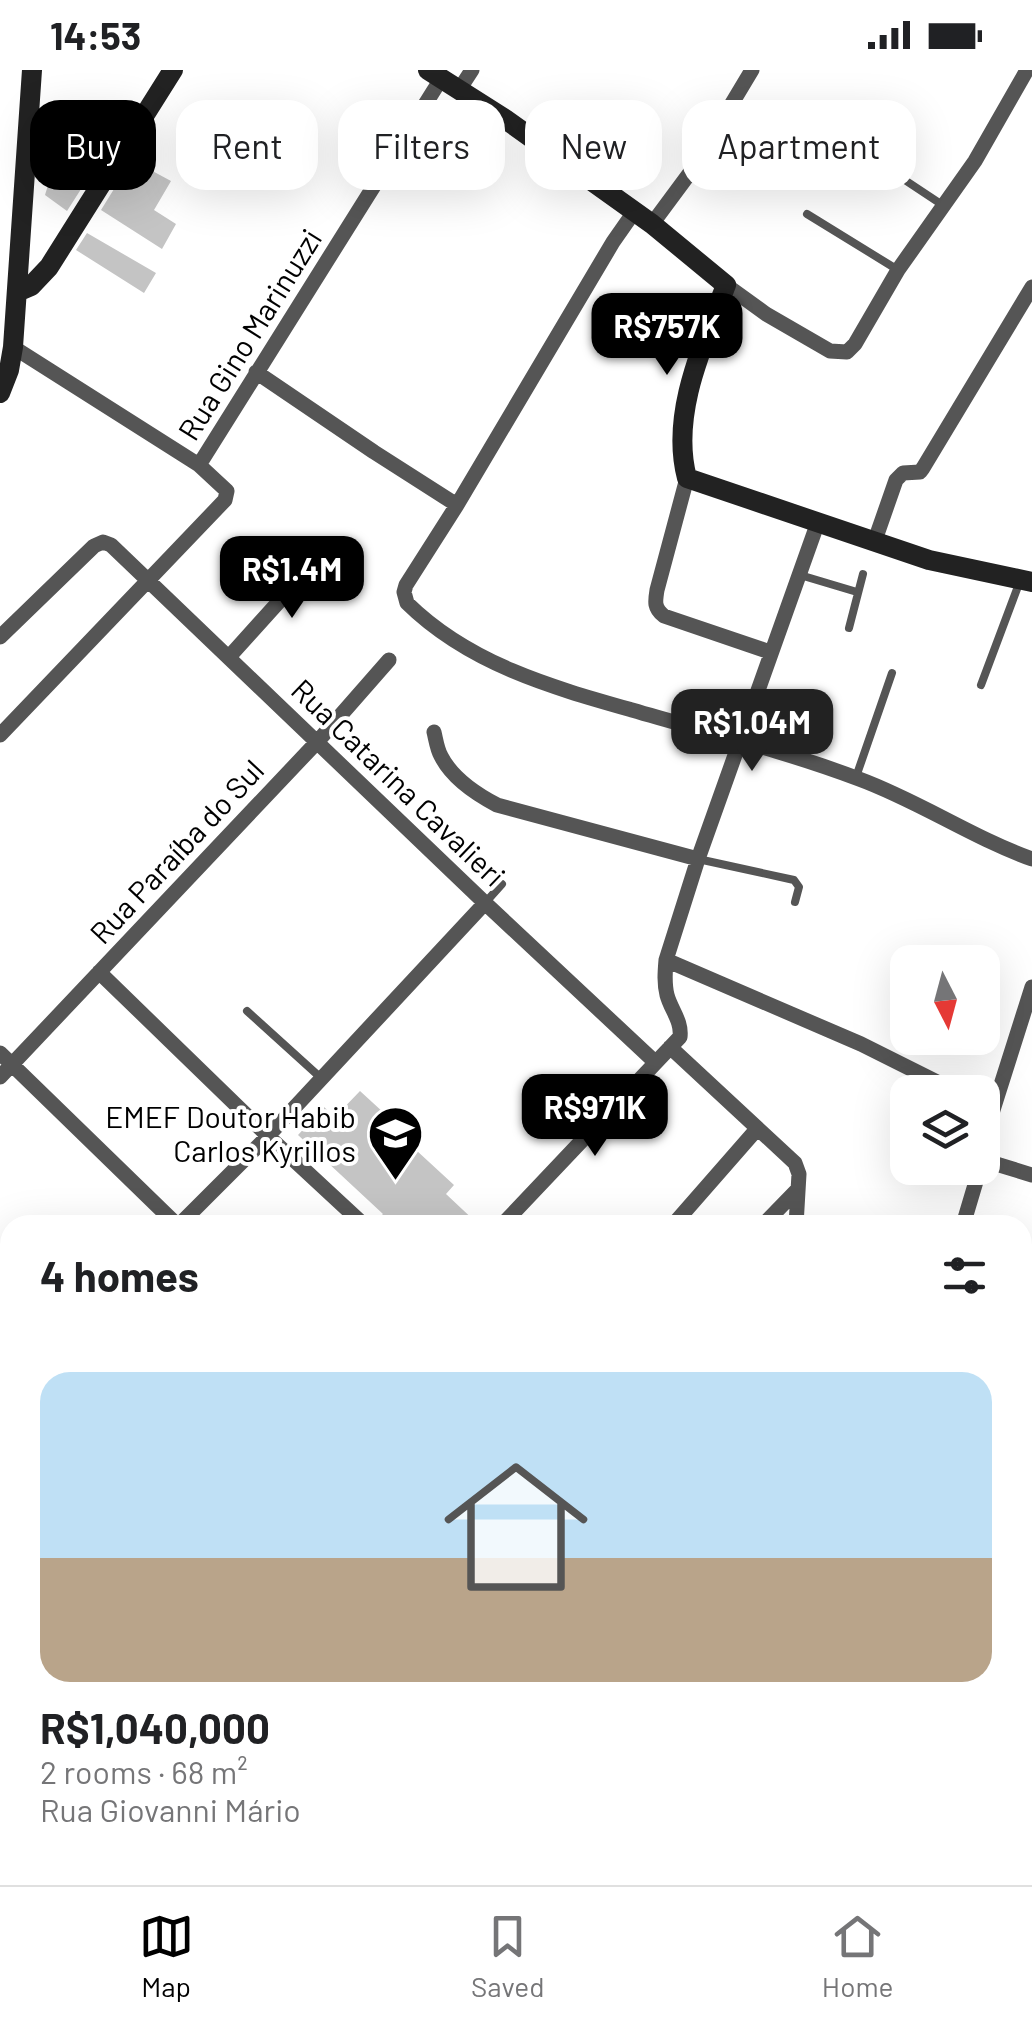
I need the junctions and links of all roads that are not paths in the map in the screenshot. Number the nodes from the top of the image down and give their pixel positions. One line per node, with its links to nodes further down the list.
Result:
1 (32, 70): 14 (street)
2 (173, 70): 14 (street)
3 (472, 70): 6 (street, Rua Gino Marinuzzi)
4 (752, 70): 10 (street)
5 (1028, 70): 8 (street)
6 (443, 80): 10 (street); 16 (street, Rua Gino Marinuzzi)
7 (916, 187): 8 (lane)
8 (944, 206): 11 (street)
9 (807, 214): 11 (lane)
10 (643, 218): 12 (street); 20 (street)
11 (898, 270): 12 (street)
12 (726, 285): 19 (street)
13 (1032, 287): 22 (street)
14 (9, 291): 15 (street)
15 (14, 346): 17 (street); 18 (street)
16 (256, 372): 18 (street, Rua Gino Marinuzzi); 20 (street)
17 (0, 393)
18 (198, 466): 26 (street)
19 (686, 478): 21 (street); 31 (street)
20 (457, 505): 39 (street)
21 (818, 522): 22 (street); 24 (street)
22 (874, 543): 27 (street)
23 (321, 554): 32 (street)
24 (799, 574): 28 (lane); 31 (street)
25 (863, 574): 28 (lane)
26 (149, 579): 30 (street, Rua Catarina Cavalieri); 32 (street, Rua Catarina Cavalieri); 37 (street)
27 (1026, 580): 35 (lane)
28 (858, 592): 29 (lane)
29 (849, 628)
30 (0, 637)
31 (770, 652): 39 (street)
32 (229, 656): 38 (street, Rua Catarina Cavalieri)
33 (389, 660): 38 (street, Rua Paraíba do Sul)
34 (892, 673): 40 (lane)
35 (981, 685)
36 (434, 732): 42 (street)
37 (1, 733)
38 (318, 741): 45 (street, Rua Catarina Cavalieri); 47 (street, Rua Paraíba do Sul)
39 (739, 742): 40 (street); 42 (street)
40 (856, 778): 41 (street)
41 (1032, 858)
42 (698, 859): 44 (lane); 46 (street)
43 (502, 884): 45 (lane)
44 (796, 902)
45 (484, 903): 52 (street, Rua Catarina Cavalieri); 56 (street)
46 (666, 960): 50 (street); 53 (street)
47 (99, 972): 51 (street, Rua Paraíba do Sul); 58 (street)
48 (1032, 987): 54 (street)
49 (247, 1011): 56 (lane)
50 (670, 1047): 52 (street); 57 (street)
51 (6, 1059): 55 (street, Rua Paraíba do Sul); 63 (street)
52 (655, 1062): 66 (street)
53 (923, 1075)
54 (1000, 1075)
55 (0, 1078)
56 (321, 1078): 58 (street)
57 (757, 1129): 62 (street); 67 (street)
58 (268, 1136): 64 (street); 65 (street)
59 (1000, 1167): 60 (street)
60 (1032, 1175)
61 (975, 1185): 70 (street)
62 (798, 1189): 68 (street); 69 (street)
63 (168, 1215)
64 (188, 1215)
65 (353, 1215)
66 (516, 1215)
67 (682, 1215)
68 (773, 1215)
69 (797, 1215)
70 (966, 1215)

